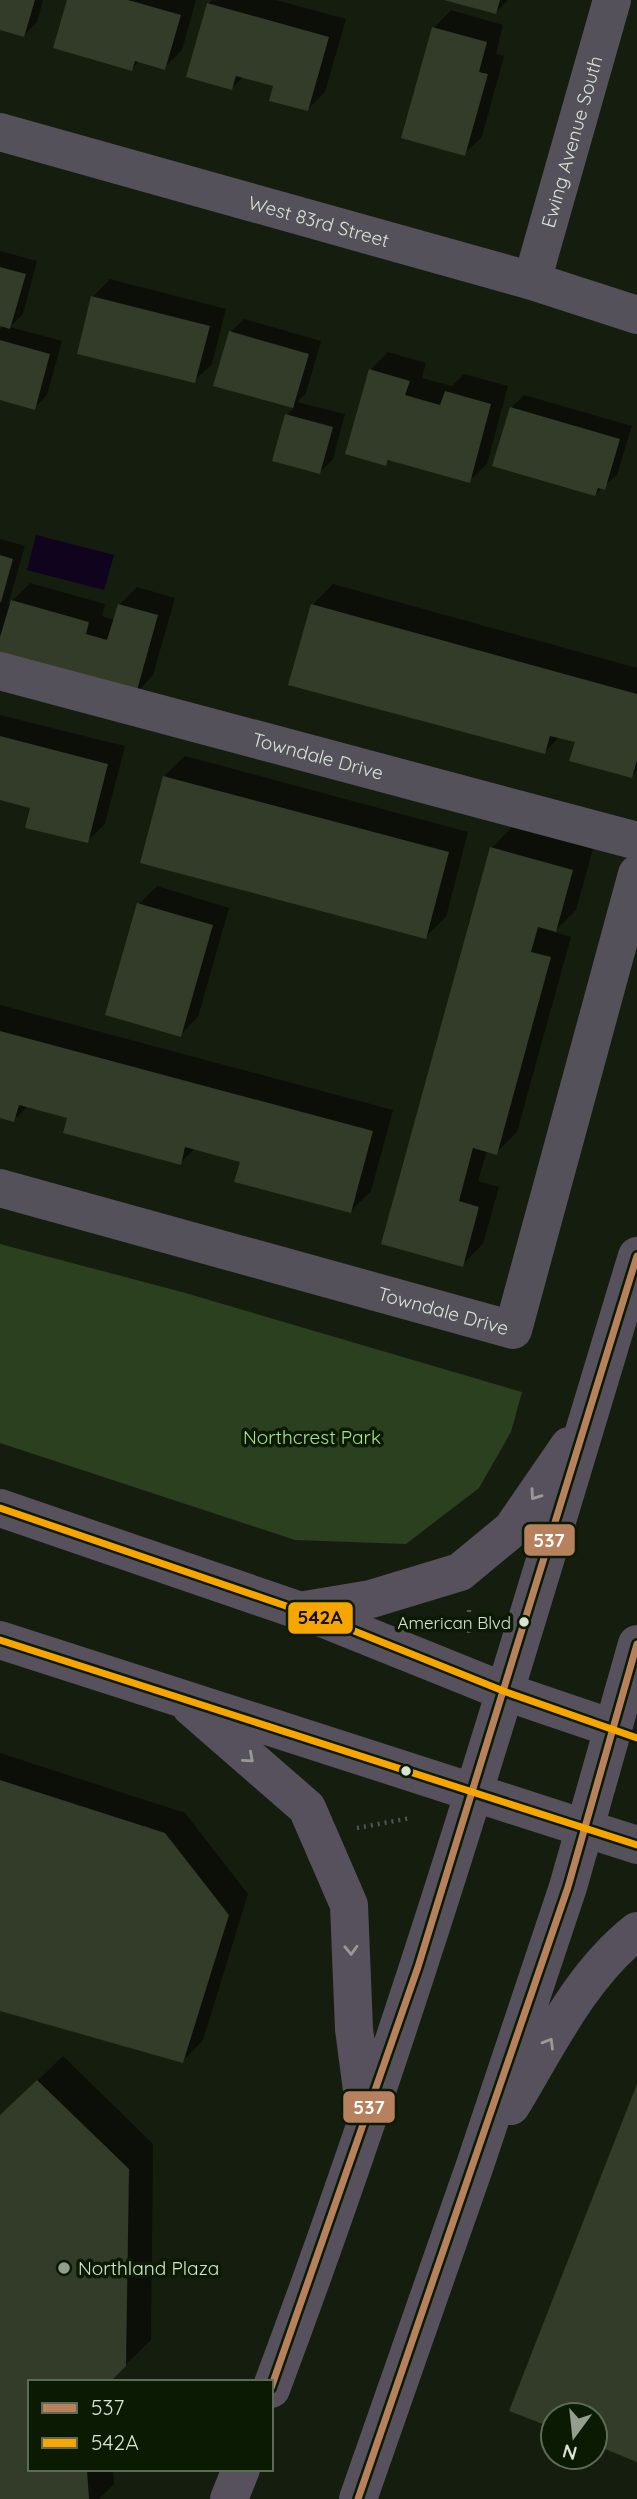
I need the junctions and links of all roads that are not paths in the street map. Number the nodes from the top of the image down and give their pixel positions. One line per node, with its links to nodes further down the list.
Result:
1 (612, 0): 3 (street, Ewing Avenue South)
2 (0, 132): 3 (street, West 83rd Street)
3 (532, 281): 4 (street, West 83rd Street)
4 (637, 315)
5 (0, 671): 6 (street, Towndale Drive)
6 (637, 841)
7 (637, 874): 8 (street, Towndale Drive)
8 (0, 1188)
9 (637, 1256): 10 (main road)
10 (588, 1418): 12 (main road, one-way to 12); 15 (main road)
11 (0, 1508): 12 (main road)
12 (302, 1611): 15 (main road)
13 (0, 1640): 16 (main road)
14 (637, 1644): 17 (main road)
15 (506, 1692): 17 (main road); 18 (main road)
16 (179, 1697): 18 (main road); 22 (main road, one-way to 22)
17 (624, 1733): 19 (main road)
18 (476, 1791): 19 (main road); 22 (main road)
19 (584, 1828): 20 (street); 23 (main road)
20 (637, 1845)
21 (637, 1931): 23 (main road, one-way to 21)
22 (366, 2122): 24 (main road)
23 (475, 2165): 27 (main road)
24 (273, 2384)
25 (240, 2471): 26 (main road)
26 (229, 2499)
27 (358, 2499)

